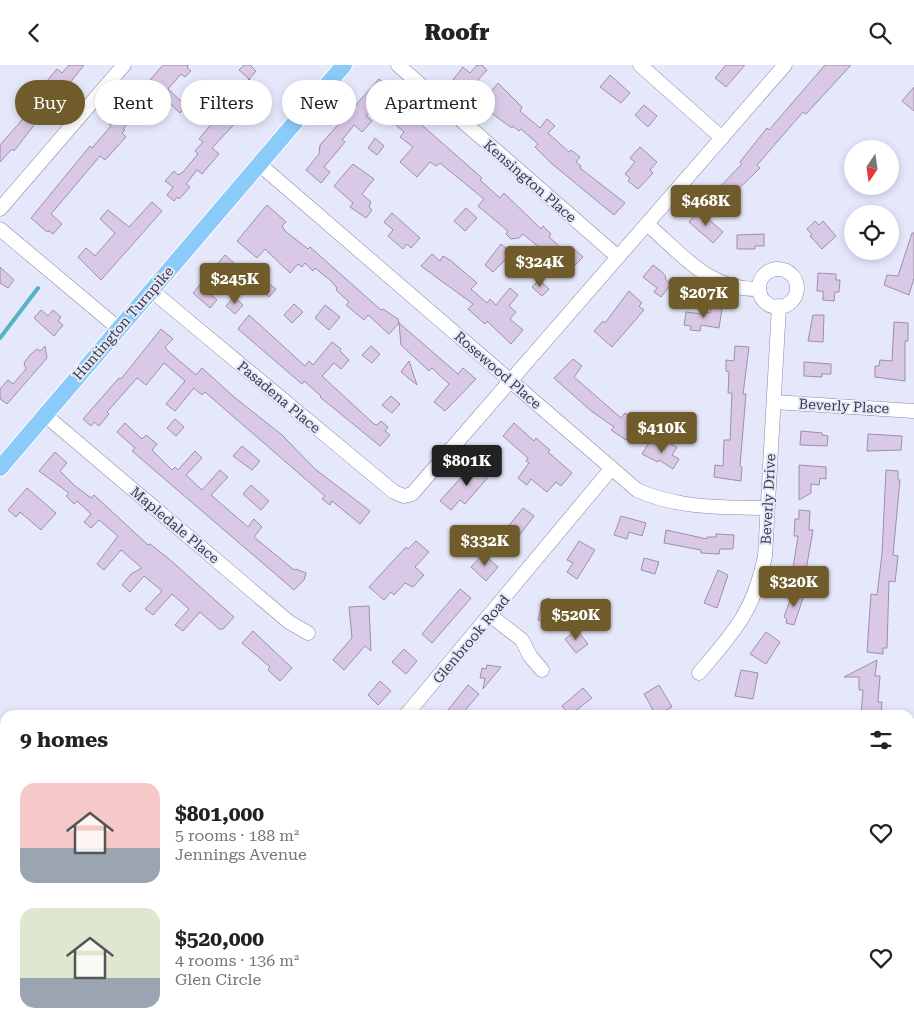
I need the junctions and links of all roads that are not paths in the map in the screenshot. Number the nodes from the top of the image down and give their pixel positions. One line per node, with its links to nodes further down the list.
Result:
1 (124, 65): 8 (street)
2 (398, 65): 11 (street, Kensington Place)
3 (640, 65): 6 (street)
4 (785, 65): 6 (street)
5 (341, 66): 7 (main road, Huntington Turnpike)
6 (722, 138): 9 (street)
7 (259, 164): 13 (main road, Huntington Turnpike); 16 (street, Rosewood Place)
8 (0, 209)
9 (647, 224): 11 (street); 12 (street)
10 (0, 229): 15 (street)
11 (618, 257): 16 (street)
12 (759, 289): 14 (street); 14 (street)
13 (151, 290): 15 (main road, Huntington Turnpike); 16 (street, Pasadena Place)
14 (779, 306): 17 (street, Beverly Drive)
15 (118, 328): 19 (main road, Huntington Turnpike)
16 (511, 381): 21 (street, Rosewood Place)
17 (774, 402): 18 (street, Beverly Place); 22 (street, Beverly Drive)
18 (914, 411)
19 (45, 415): 20 (main road, Huntington Turnpike); 24 (street, Mapledale Place)
20 (0, 467)
21 (611, 469): 22 (street, Rosewood Place); 23 (street, Glenbrook Road)
22 (767, 509): 26 (street, Beverly Drive)
23 (491, 616): 25 (street); 27 (street, Glenbrook Road)
24 (308, 633)
25 (542, 670)
26 (700, 673)
27 (410, 710)

